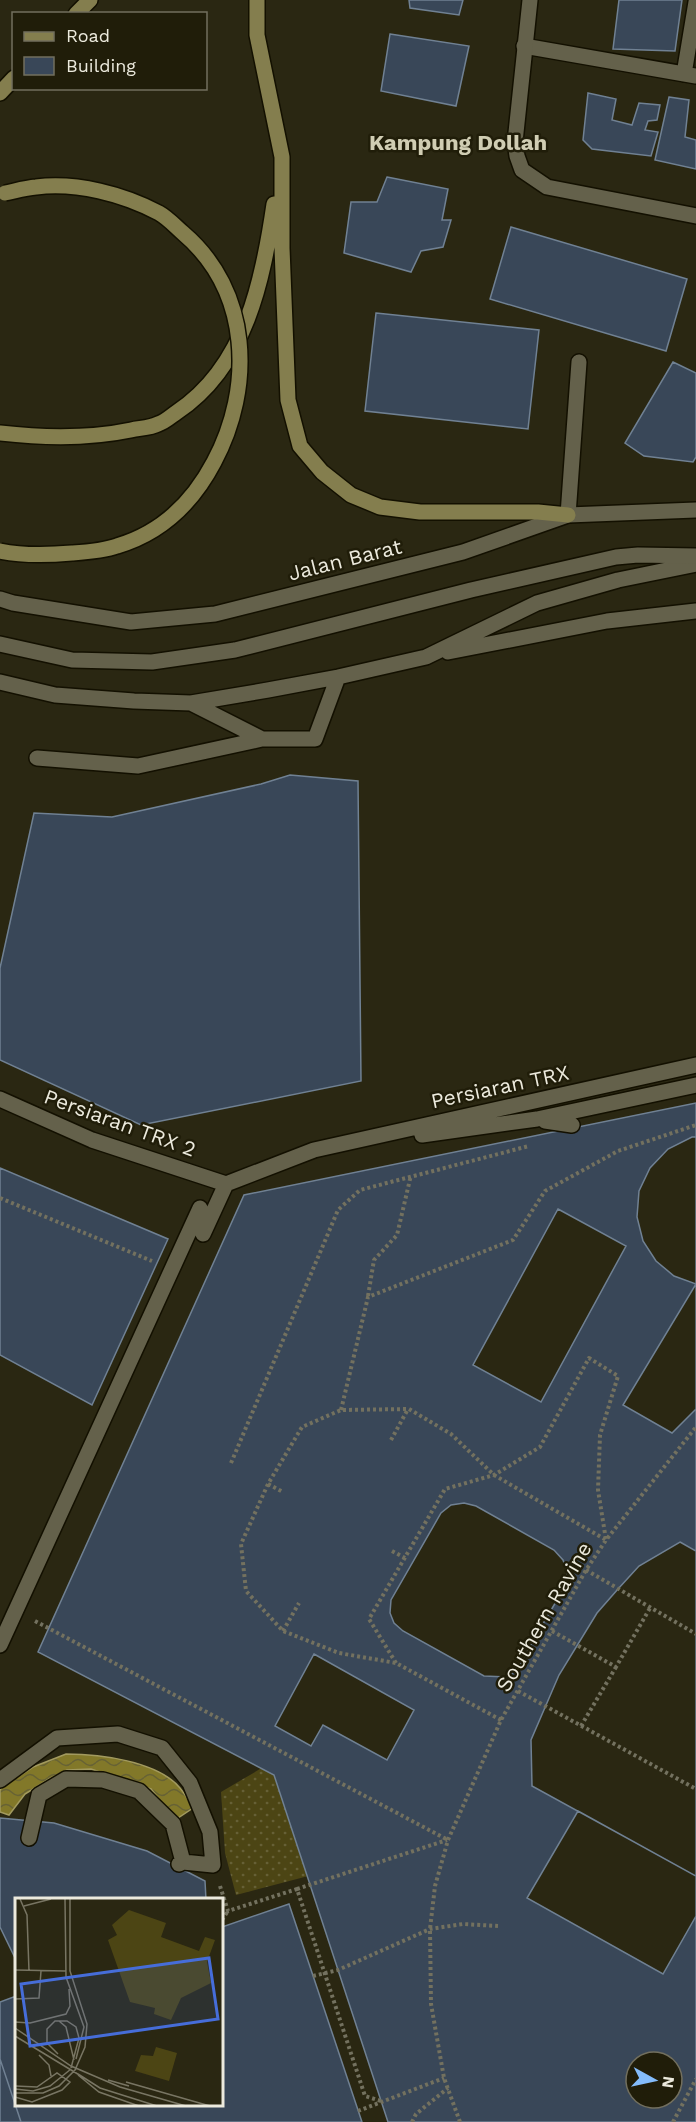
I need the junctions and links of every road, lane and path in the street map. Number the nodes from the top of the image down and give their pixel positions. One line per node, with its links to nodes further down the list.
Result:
1 (90, 0): 5 (main road)
2 (257, 0): 10 (main road)
3 (530, 0): 6 (street)
4 (696, 2): 7 (street)
5 (78, 12)
6 (524, 46): 7 (street); 12 (street)
7 (690, 75)
8 (12, 80): 9 (main road)
9 (0, 93)
10 (282, 157): 14 (main road); 16 (main road)
11 (2, 194): 17 (main road, bridge)
12 (696, 216)
13 (579, 362): 16 (street)
14 (0, 433)
15 (696, 510): 16 (street, Jalan Barat)
16 (568, 515): 20 (street, Jalan Barat)
17 (0, 551)
18 (696, 556): 22 (street)
19 (696, 564): 23 (street)
20 (0, 599)
21 (696, 610): 23 (street)
22 (0, 644)
23 (426, 657): 24 (street)
24 (338, 677): 26 (street); 27 (street)
25 (0, 681): 26 (street)
26 (191, 703): 27 (street)
27 (262, 739): 28 (street)
28 (37, 759)
29 (696, 1065): 35 (street, Persiaran TRX)
30 (696, 1085): 32 (street, Persiaran TRX)
31 (0, 1099): 37 (street, Persiaran TRX 2)
32 (537, 1119): 34 (street); 35 (street, Persiaran TRX)
33 (696, 1125): 42 (path)
34 (542, 1138): 36 (path)
35 (314, 1150): 37 (street, Persiaran TRX)
36 (411, 1175): 42 (path); 49 (path)
37 (226, 1184): 40 (street)
38 (0, 1198): 41 (path)
39 (201, 1208): 41 (street)
40 (203, 1234)
41 (172, 1270): 63 (street)
42 (368, 1297): 44 (path)
43 (409, 1409): 44 (path); 48 (path); 50 (path)
44 (341, 1410): 51 (path)
45 (696, 1427): 46 (path, Southern Ravine)
46 (692, 1431): 47 (path); 53 (path, Southern Ravine)
47 (696, 1437)
48 (391, 1440)
49 (231, 1463)
50 (494, 1475): 53 (path); 53 (path); 55 (path)
51 (268, 1484): 52 (path); 60 (path)
52 (283, 1492)
53 (606, 1540): 56 (path, Southern Ravine)
54 (392, 1551): 55 (path)
55 (405, 1558): 64 (path)
56 (586, 1570): 58 (path); 61 (path, Southern Ravine)
57 (299, 1603): 60 (path)
58 (650, 1608): 62 (path); 65 (path)
59 (49, 1628): 72 (path)
60 (283, 1631): 64 (path)
61 (552, 1631): 65 (path); 66 (path, Southern Ravine)
62 (696, 1634)
63 (0, 1645)
64 (396, 1663): 67 (path)
65 (616, 1667): 68 (path)
66 (518, 1691): 67 (path, Southern Ravine); 68 (path)
67 (501, 1720): 72 (path, Southern Ravine)
68 (581, 1726): 70 (path)
69 (0, 1779): 73 (street)
70 (696, 1789)
71 (28, 1838): 73 (street)
72 (448, 1840): 74 (path); 80 (path, Southern Ravine)
73 (213, 1865): 75 (path)
74 (297, 1889): 77 (path); 81 (path)
75 (224, 1898)
76 (224, 1899): 77 (path)
77 (228, 1911): 78 (path)
78 (224, 1917)
79 (498, 1926): 80 (path)
80 (430, 1929): 81 (path); 83 (path, Southern Ravine)
81 (325, 1974): 82 (path); 86 (path)
82 (313, 1976)
83 (444, 2078): 85 (path, Southern Ravine); 86 (path)
84 (696, 2079): 90 (path)
85 (448, 2088): 88 (path); 89 (path, Southern Ravine)
86 (381, 2101): 87 (path)
87 (358, 2111)
88 (412, 2122)
89 (460, 2122)
90 (673, 2122)

